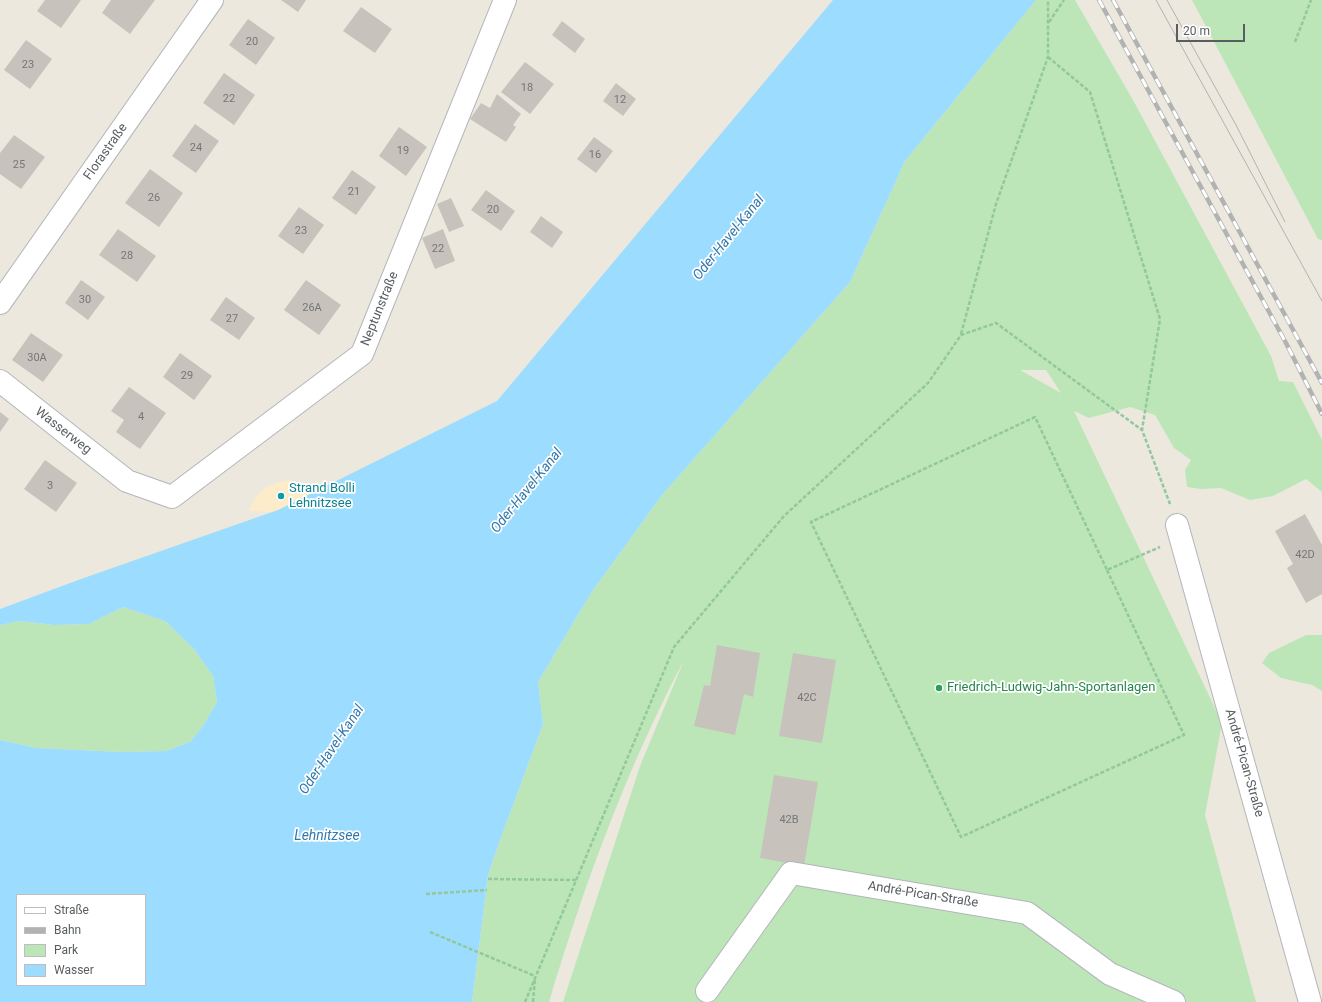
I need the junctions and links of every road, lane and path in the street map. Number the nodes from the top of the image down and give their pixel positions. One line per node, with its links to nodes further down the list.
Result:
1 (212, 0): 9 (street, Florastraße)
2 (506, 0): 13 (street, Neptunstraße)
3 (1048, 0): 6 (path)
4 (1064, 0): 6 (path)
5 (1311, 0): 7 (path)
6 (1048, 22): 8 (path)
7 (1295, 42)
8 (1048, 57): 10 (path); 12 (path)
9 (0, 303)
10 (961, 335): 12 (path); 17 (path)
11 (0, 381): 13 (street, Wasserweg)
12 (1142, 430): 14 (path)
13 (127, 481)
14 (1179, 531): 15 (path); 26 (street, André-Pican-Straße)
15 (1107, 570): 15 (path)
16 (488, 879): 17 (path)
17 (576, 880): 21 (path)
18 (487, 890): 19 (path)
19 (426, 894)
20 (430, 932): 21 (path)
21 (535, 976): 23 (path); 24 (path)
22 (707, 991): 25 (street, André-Pican-Straße)
23 (525, 1002)
24 (533, 1002)
25 (1174, 1002)
26 (1310, 1002)

